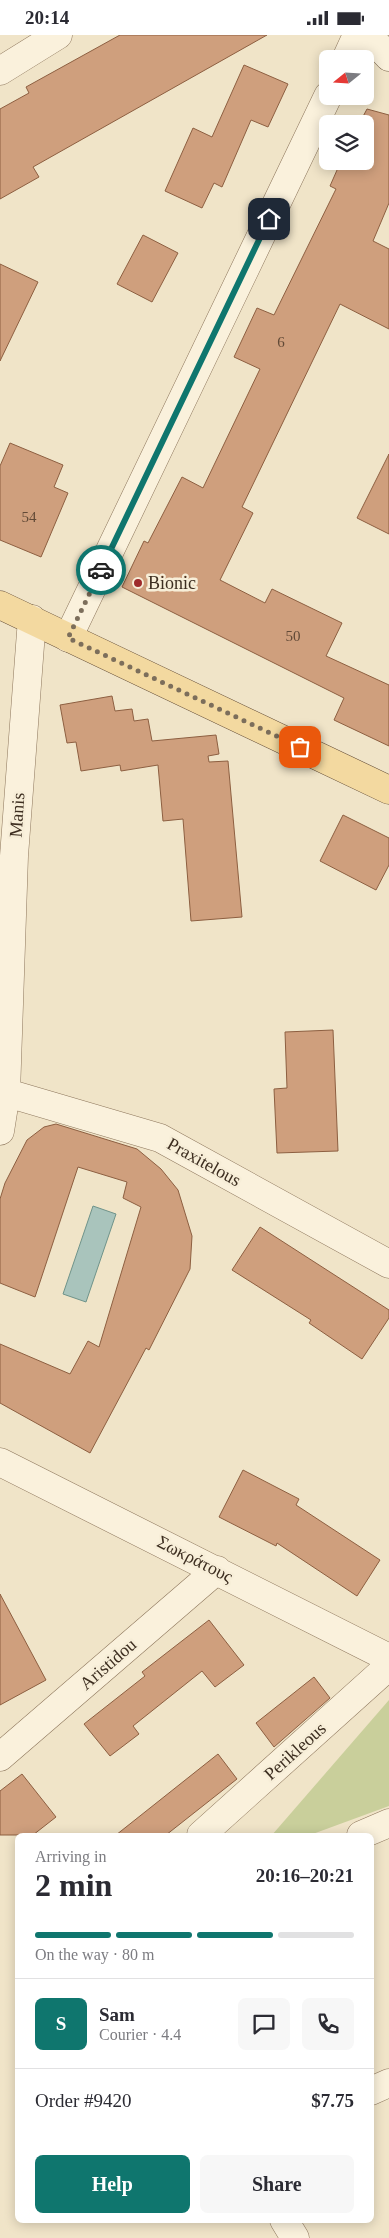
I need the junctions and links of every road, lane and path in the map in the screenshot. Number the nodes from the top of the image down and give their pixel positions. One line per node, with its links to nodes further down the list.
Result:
1 (58, 35): 6 (street)
2 (358, 35): 4 (street)
3 (368, 35): 5 (street)
4 (350, 50)
5 (389, 57)
6 (0, 71)
7 (324, 105): 10 (street)
8 (0, 605): 9 (main road)
9 (32, 619): 10 (main road); 12 (street, Manis)
10 (68, 638): 11 (main road)
11 (389, 790)
12 (3, 1092): 13 (street, Manis); 14 (street, Praxitelous)
13 (0, 1131)
14 (389, 1264)
15 (0, 1462): 16 (street, Σωκράτους)
16 (217, 1570): 17 (street, Σωκράτους); 19 (street, Aristidou)
17 (389, 1658)
18 (389, 1667): 21 (street, Perikleous)
19 (0, 1757)
20 (389, 1823): 22 (street)
21 (204, 1833)
22 (366, 1833)
23 (389, 2083): 24 (street)
24 (374, 2090)
25 (286, 2223): 26 (street)
26 (296, 2238)

